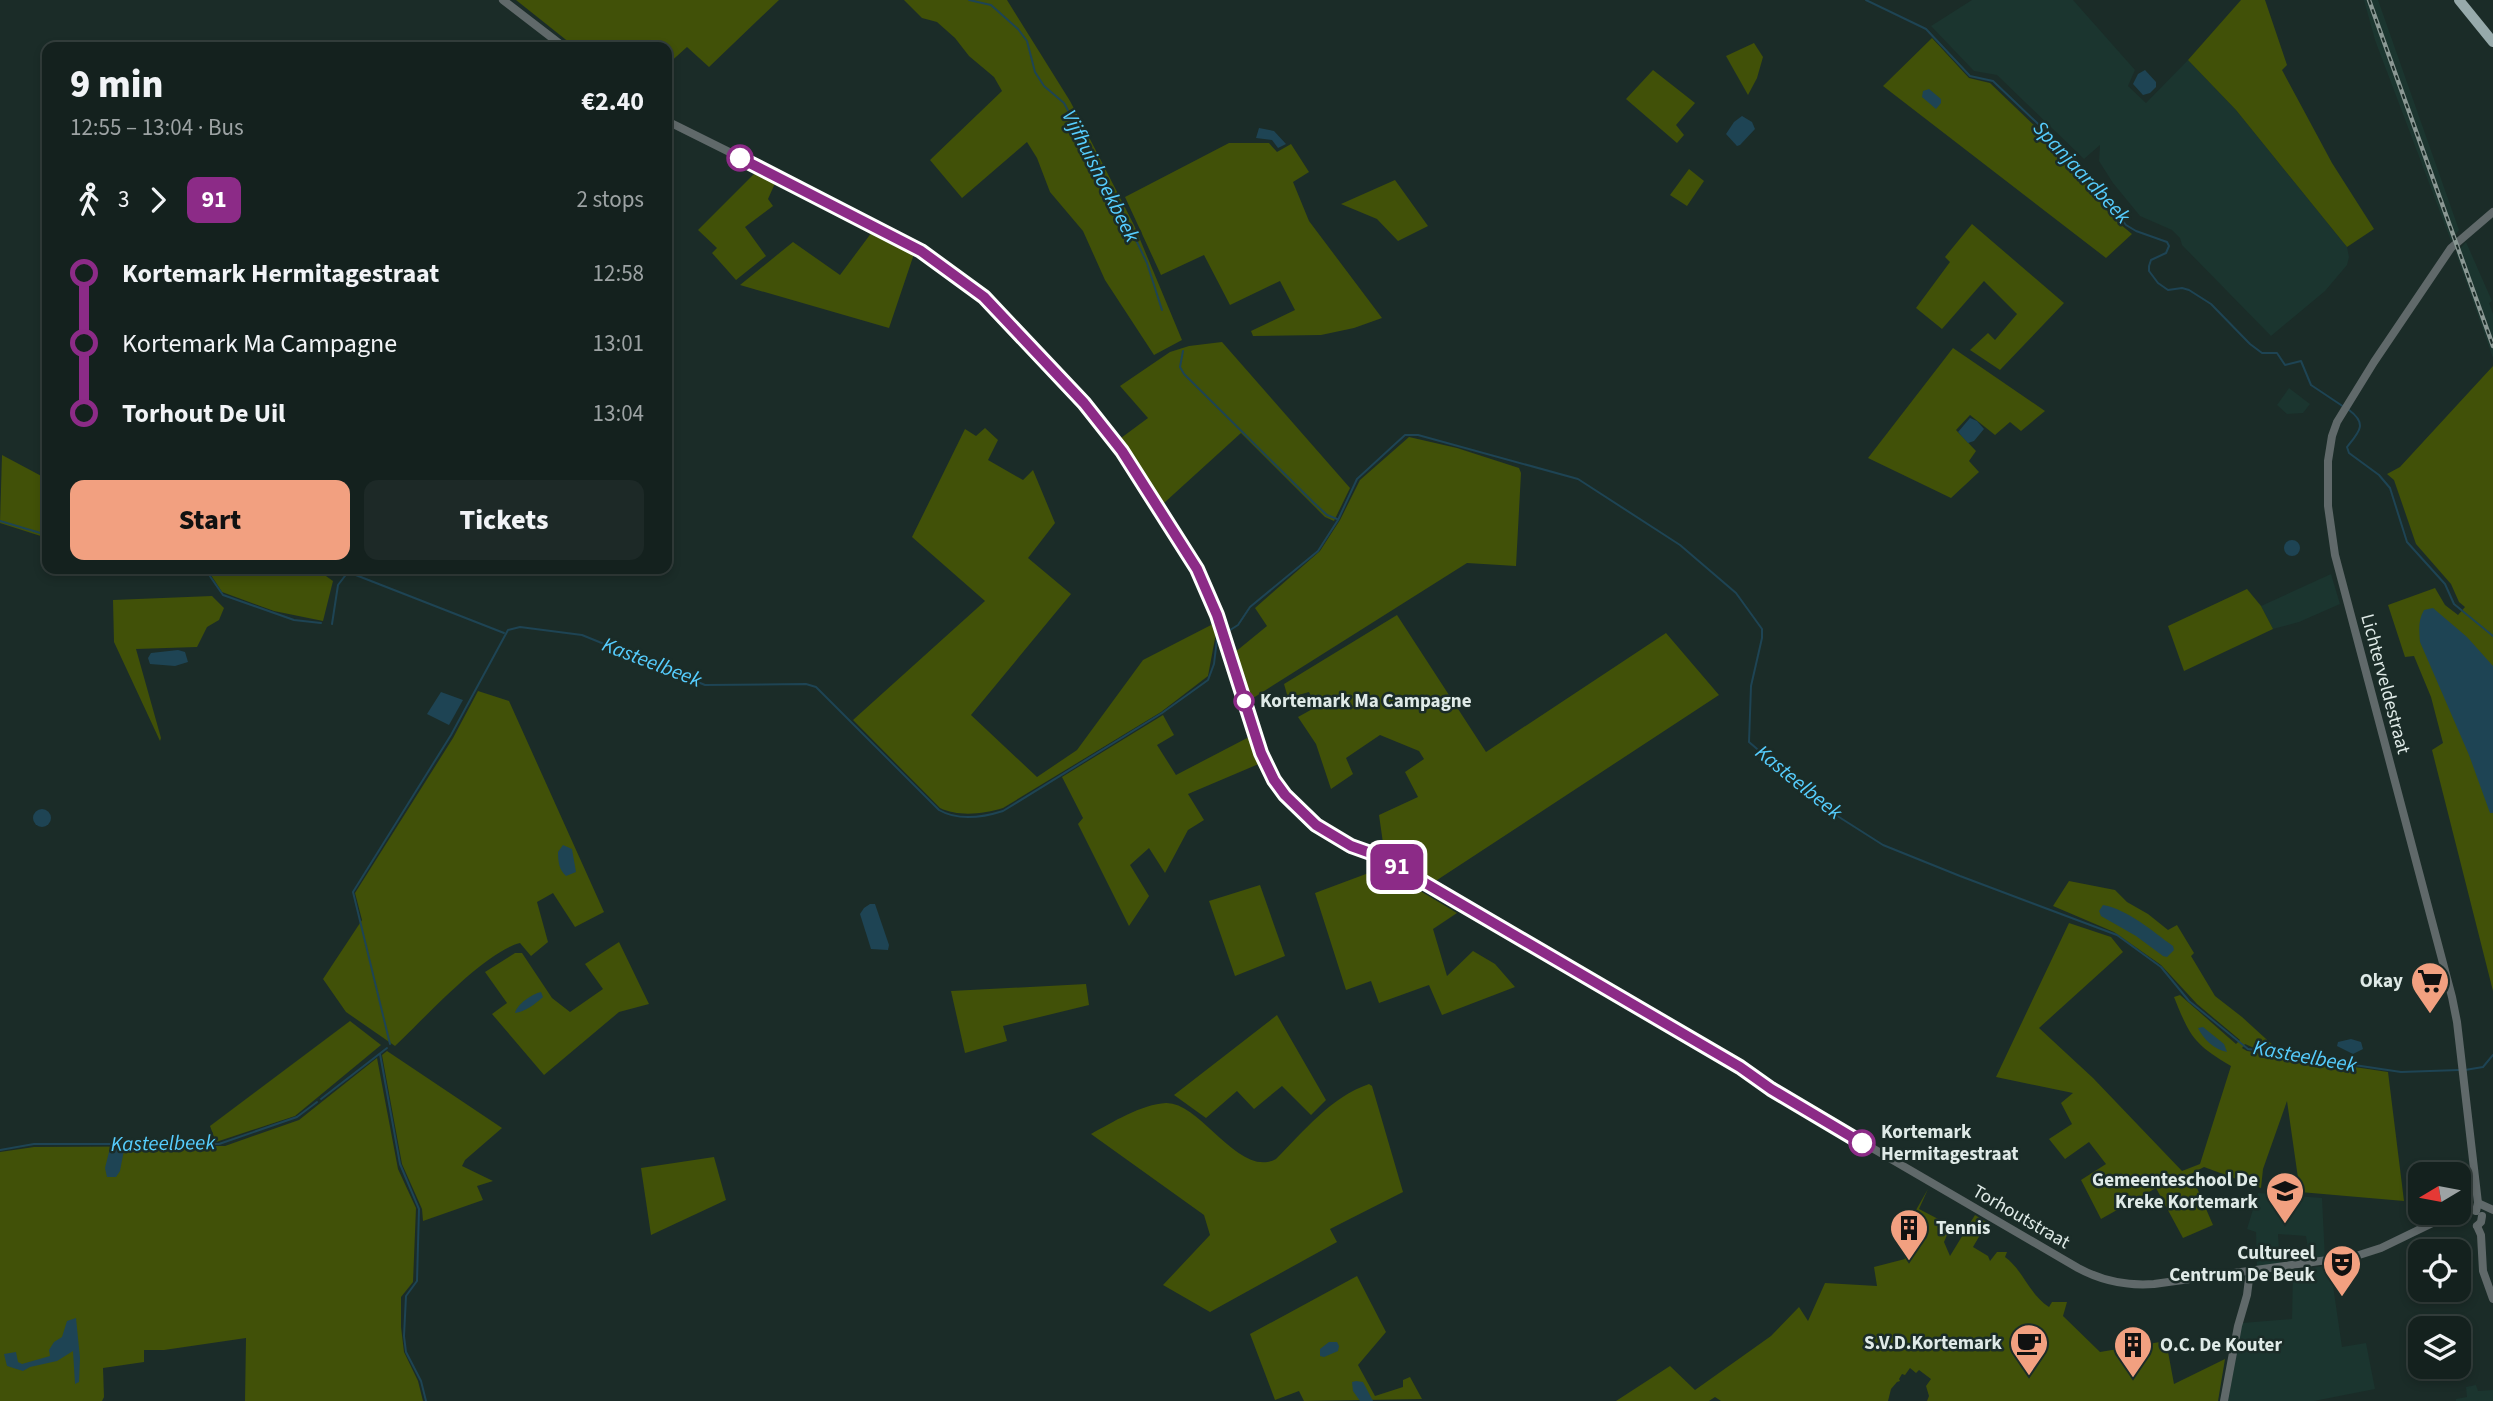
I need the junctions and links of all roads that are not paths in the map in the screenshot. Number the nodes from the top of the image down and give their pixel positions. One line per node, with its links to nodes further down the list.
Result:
1 (503, 0): 4 (street)
2 (2459, 0): 3 (main road)
3 (2493, 41)
4 (558, 42)
5 (672, 124): 13 (street, Torhoutstraat)
6 (2493, 212): 7 (street, Lichterveldestraat)
7 (2479, 1210): 8 (street); 8 (street); 9 (street); 12 (street)
8 (2493, 1210)
9 (2471, 1212)
10 (2428, 1225): 13 (street, Torhoutstraat)
11 (2469, 1225): 12 (street)
12 (2477, 1226): 14 (street)
13 (2250, 1271): 15 (street)
14 (2493, 1299)
15 (2224, 1401)

